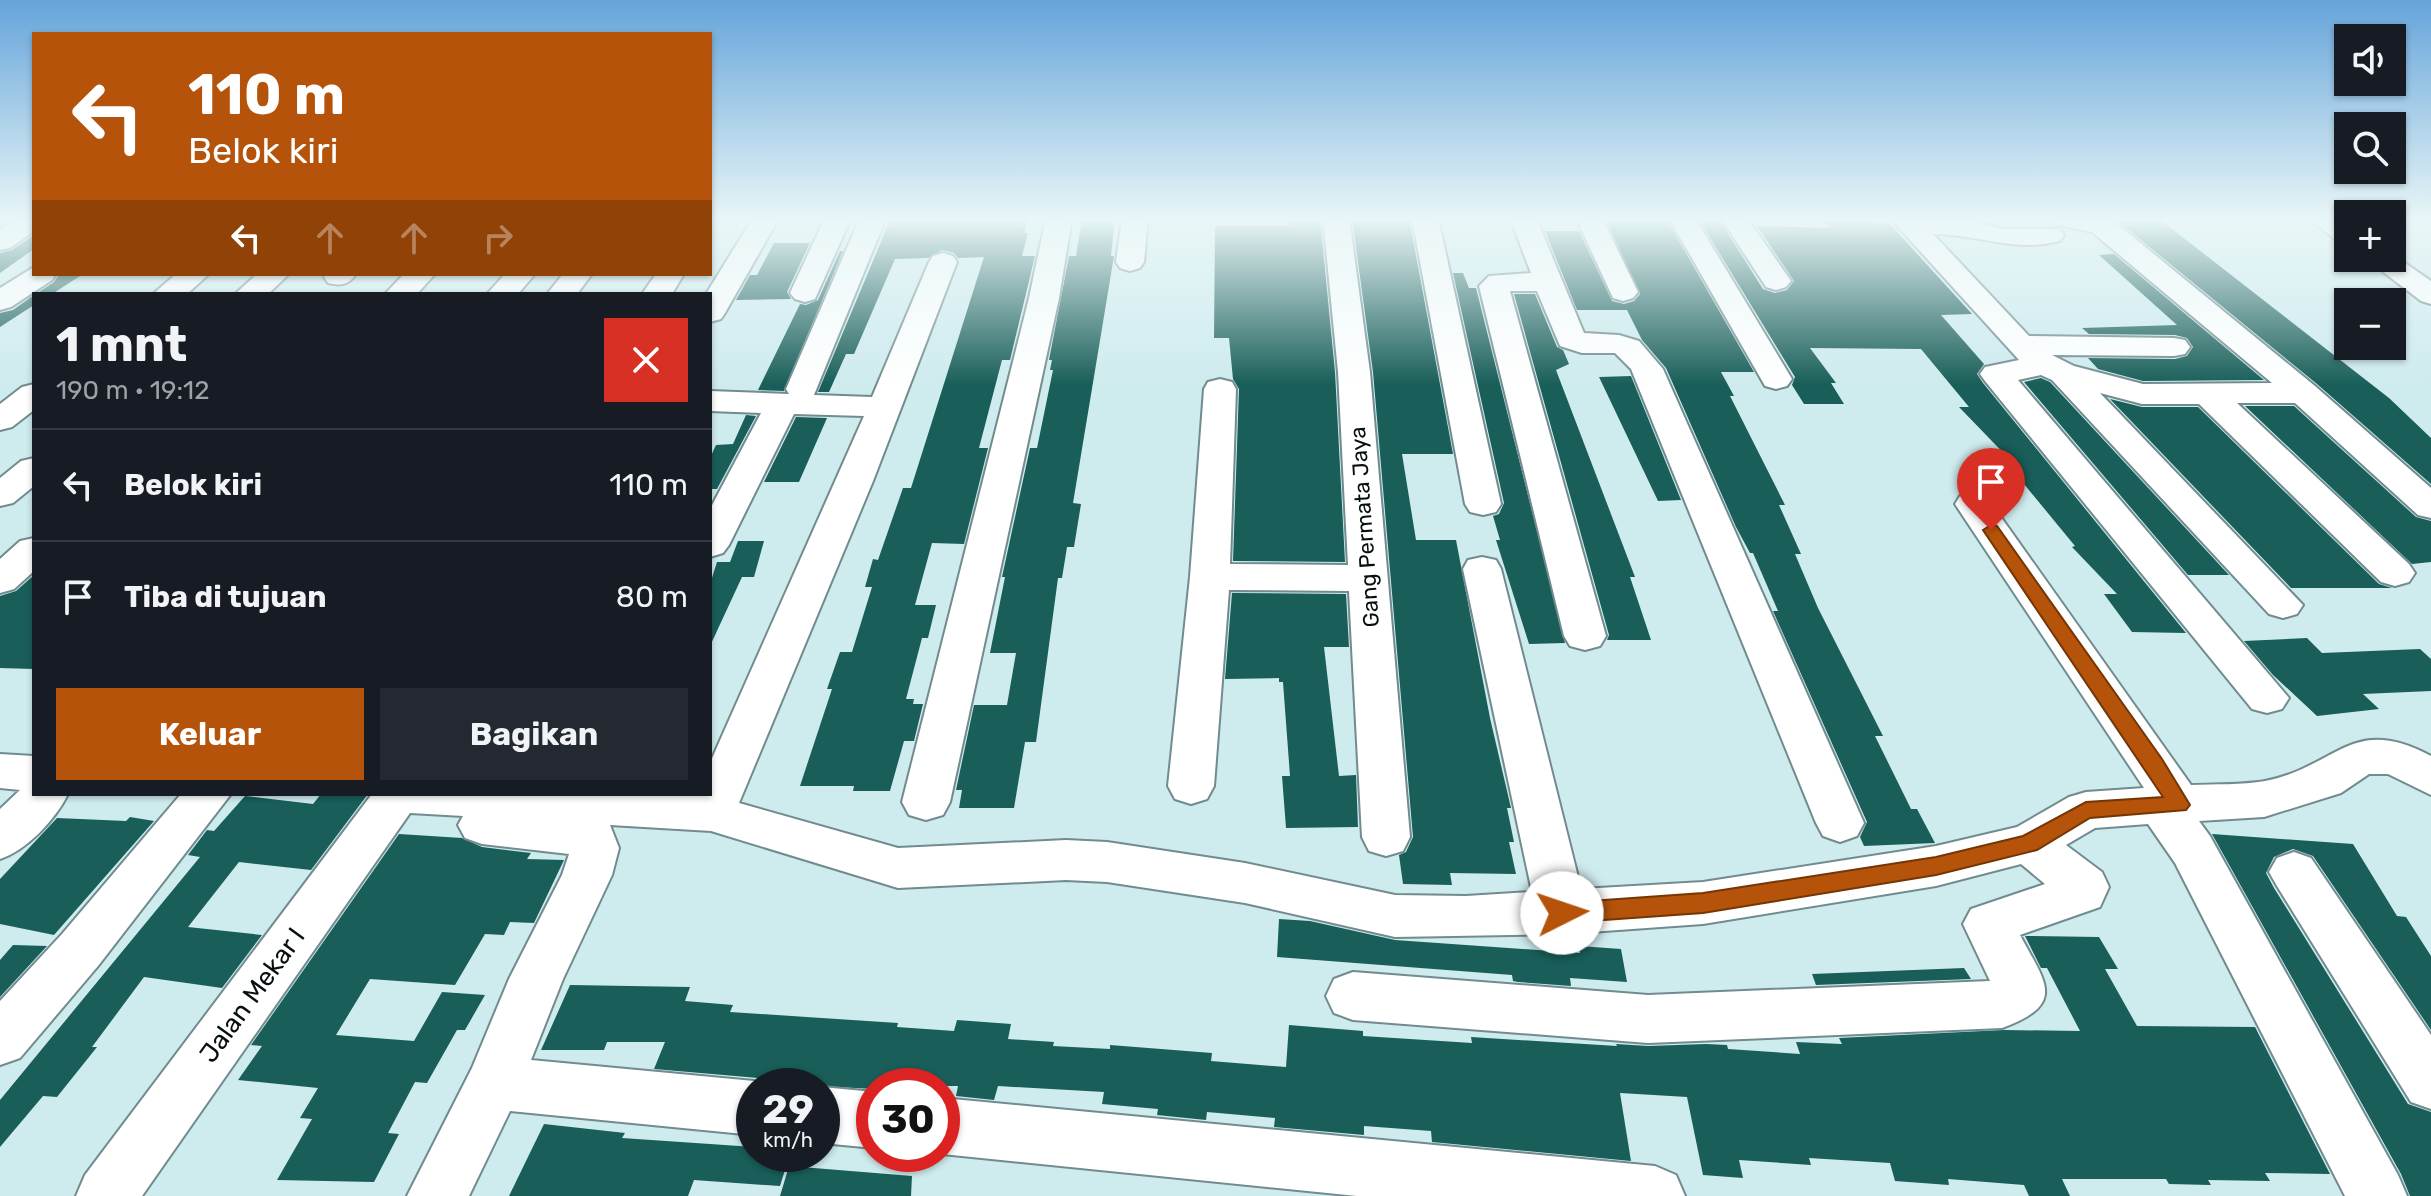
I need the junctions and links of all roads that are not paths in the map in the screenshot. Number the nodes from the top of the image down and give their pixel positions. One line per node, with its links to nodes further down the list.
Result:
1 (733, 274): 32 (street)
2 (813, 274): 29 (street)
3 (848, 274): 39 (street)
4 (938, 274): 41 (street)
5 (1049, 274): 65 (street)
6 (1343, 274): 53 (street, Gang Permata Jaya)
7 (1436, 274): 45 (street)
8 (1544, 274): 22 (street)
9 (1615, 274): 28 (street)
10 (1715, 274): 34 (street)
11 (1771, 274): 21 (street)
12 (1958, 274): 33 (street)
13 (2160, 274): 37 (street)
14 (2401, 274): 30 (street)
15 (39, 276): 31 (street)
16 (192, 276): 23 (street)
17 (272, 276): 24 (street)
18 (419, 276): 25 (street)
19 (519, 276): 26 (street)
20 (576, 276): 27 (street)
21 (1776, 281)
22 (1547, 282): 56 (street); 68 (street)
23 (171, 292)
24 (252, 292)
25 (402, 292)
26 (504, 292)
27 (564, 292)
28 (1623, 292)
29 (805, 293)
30 (2431, 295)
31 (0, 301)
32 (712, 310)
33 (2043, 361): 35 (street); 35 (street); 55 (street); 57 (street)
34 (1776, 379)
35 (2221, 383): 37 (street); 51 (street)
36 (1220, 389): 52 (street)
37 (2303, 393): 47 (street)
38 (32, 396): 42 (street)
39 (793, 396): 40 (street); 41 (street); 48 (street)
40 (712, 401)
41 (883, 407): 67 (street)
42 (0, 420)
43 (32, 471): 44 (street)
44 (0, 495)
45 (1483, 504)
46 (1973, 504): 66 (street)
47 (2431, 507)
48 (712, 541)
49 (32, 552): 54 (street)
50 (1482, 569): 73 (street)
51 (2395, 573)
52 (1210, 577): 53 (street); 61 (street)
53 (1369, 578): 69 (street, Gang Permata Jaya)
54 (0, 580)
55 (2283, 605)
56 (1585, 636)
57 (2267, 698)
58 (0, 771): 59 (street)
59 (32, 773)
60 (2431, 777): 66 (street)
61 (1191, 786)
62 (43, 796): 70 (street)
63 (206, 796): 75 (street)
64 (394, 800): 67 (street); 76 (street); 80 (street, Jalan Mekar I)
65 (926, 802)
66 (2170, 805): 71 (street); 83 (street)
67 (711, 813): 73 (street)
68 (1840, 823)
69 (1386, 837)
70 (0, 840)
71 (2029, 843): 73 (street); 74 (street)
72 (2294, 872): 77 (street)
73 (1562, 913)
74 (1353, 996)
75 (0, 1040)
76 (494, 1083): 78 (street); 81 (street)
77 (2431, 1083)
78 (736, 1106)
79 (960, 1128): 82 (street)
80 (106, 1196)
81 (437, 1196)
82 (1655, 1196)
83 (2377, 1196)

